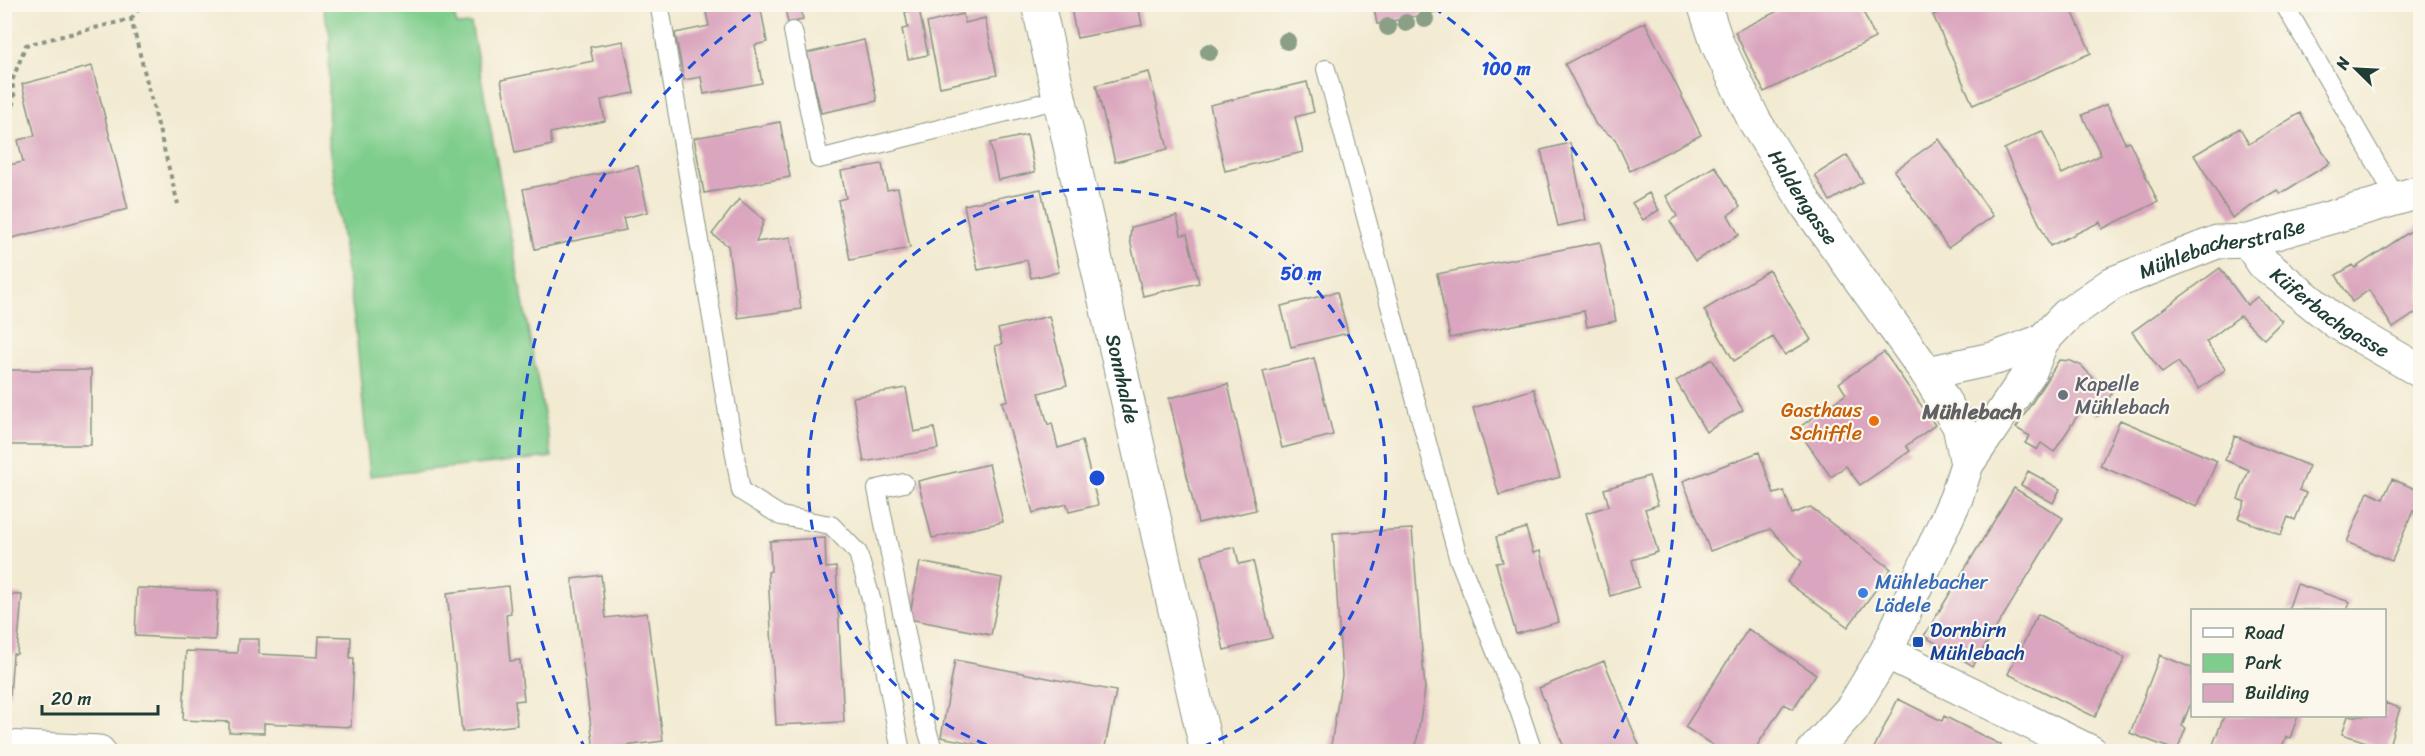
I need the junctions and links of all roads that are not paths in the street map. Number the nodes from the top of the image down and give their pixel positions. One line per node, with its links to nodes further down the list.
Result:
1 (1038, 4): 7 (street, Sonnhalde)
2 (1704, 4): 12 (street, Haldengasse)
3 (2284, 4): 8 (lane)
4 (660, 8): 18 (lane)
5 (793, 32): 7 (lane)
6 (1326, 69): 21 (lane)
7 (1059, 99): 20 (street, Sonnhalde)
8 (2409, 195): 9 (street, Mühlebacherstraße)
9 (2248, 241): 10 (street, Mühlebacherstraße); 11 (street, Küferbachgasse)
10 (2042, 341): 12 (street, Mühlebacherstraße); 13 (street, Mühlebacherstraße)
11 (2421, 371)
12 (1928, 373): 13 (street, Mühlebacherstraße)
13 (1967, 464): 15 (street, Mühlebacherstraße)
14 (904, 483): 19 (lane)
15 (1886, 652): 22 (street, Mühlebacherstraße); 23 (street)
16 (4, 747): 17 (street)
17 (99, 752)
18 (901, 752)
19 (934, 752)
20 (1207, 752)
21 (1533, 752)
22 (1813, 752)
23 (2091, 752)

